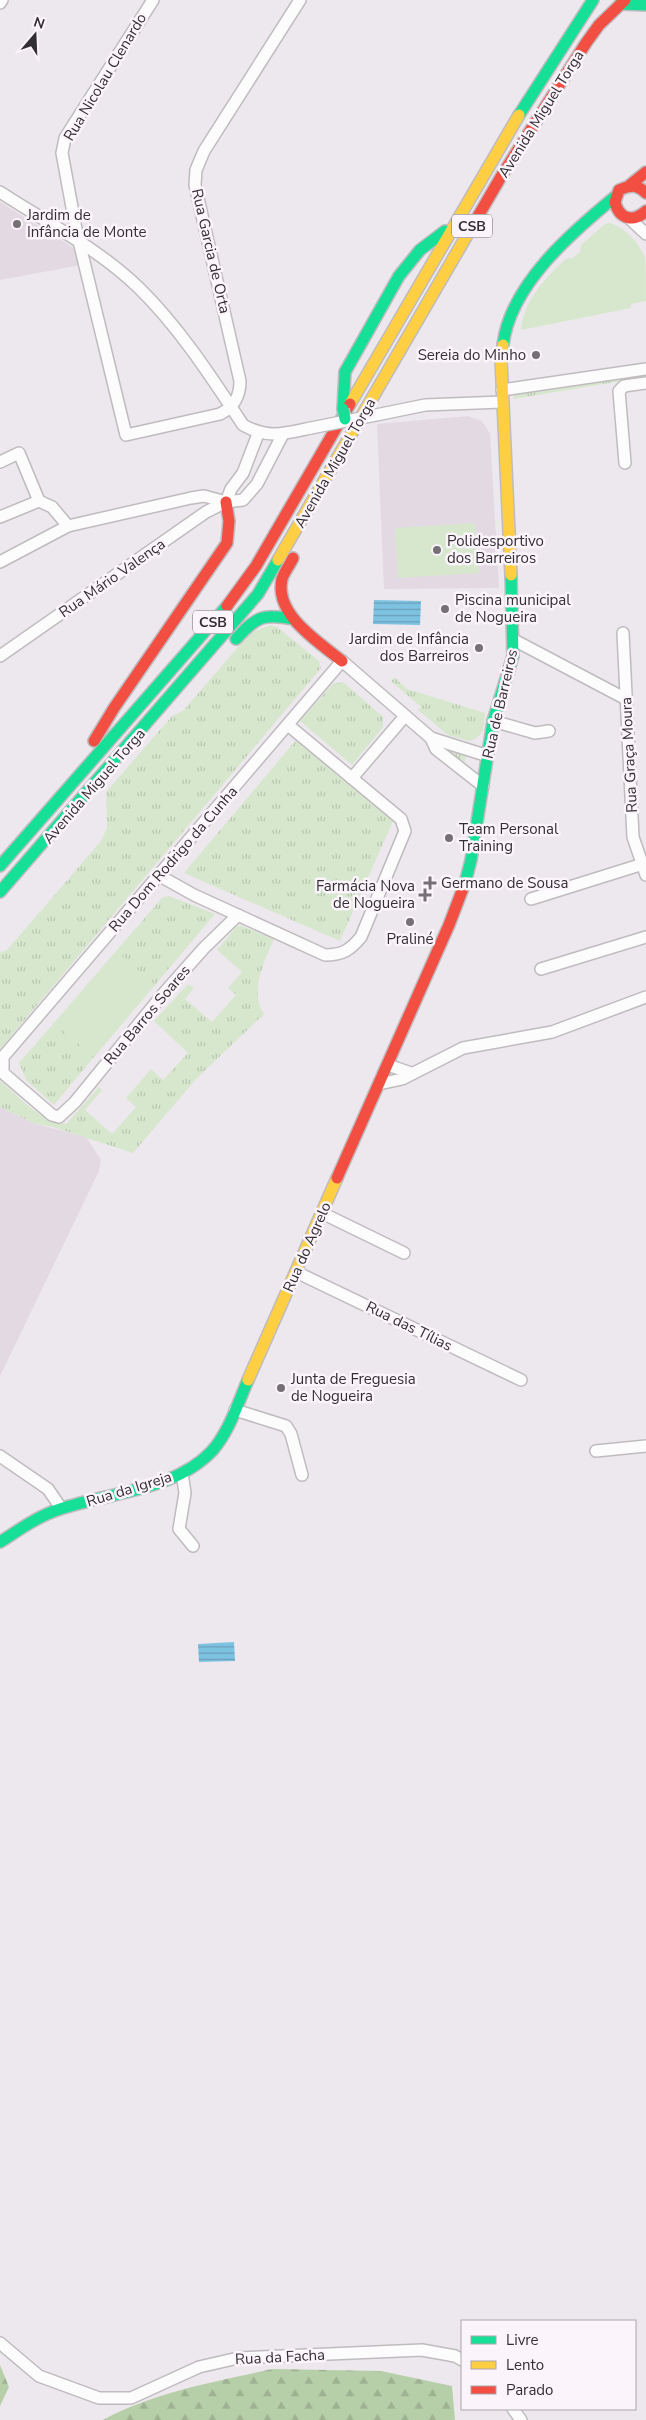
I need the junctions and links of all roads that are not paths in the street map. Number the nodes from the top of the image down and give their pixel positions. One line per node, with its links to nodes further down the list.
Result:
1 (153, 0): 17 (street, Rua Nicolau Clenardo)
2 (300, 0): 21 (street, Rua Garcia de Orta)
3 (593, 0): 15 (main road, Avenida Miguel Torga / CSB)
4 (622, 2): 5 (main road); 27 (main road, Avenida Miguel Torga / CSB)
5 (646, 5)
6 (646, 172): 7 (main road, Rua de Barreiros)
7 (630, 185): 9 (main road); 10 (main road, Rua de Barreiros)
8 (0, 192): 17 (street)
9 (646, 193)
10 (616, 196): 12 (main road); 13 (main road, Rua de Barreiros)
11 (646, 211): 14 (main road)
12 (618, 212): 13 (main road); 14 (main road)
13 (592, 217): 20 (main road, Rua de Barreiros)
14 (630, 219): 16 (street)
15 (453, 225): 22 (main road); 49 (main road, Avenida Miguel Torga / CSB)
16 (646, 234)
17 (80, 244): 21 (street); 21 (street, Rua Nicolau Clenardo)
18 (646, 369): 20 (street)
19 (646, 383): 26 (street)
20 (502, 396): 22 (street, bridge); 35 (main road, Rua de Barreiros)
21 (232, 408): 23 (street)
22 (345, 416): 24 (street, bridge)
23 (258, 434): 24 (street); 29 (street)
24 (283, 434): 29 (street, Rua Mário Valença)
25 (0, 462): 28 (street)
26 (625, 463)
27 (317, 495): 33 (main road); 40 (main road, Avenida Miguel Torga / CSB)
28 (39, 501): 30 (street); 31 (street)
29 (226, 502): 31 (street); 37 (street, Rua Mário Valença); 49 (main road)
30 (0, 517)
31 (68, 526): 32 (street)
32 (0, 562)
33 (294, 619): 36 (main road); 38 (main road)
34 (623, 633): 41 (street, Rua Graça Moura)
35 (514, 640): 41 (street); 43 (main road, Rua de Barreiros)
36 (229, 647)
37 (0, 656)
38 (342, 660): 42 (street); 44 (street, Rua Dom Rodrigo da Cunha)
39 (191, 691): 40 (main road)
40 (171, 696): 54 (main road, Avenida Miguel Torga / CSB)
41 (626, 699): 52 (street, Rua Graça Moura)
42 (405, 716): 46 (street); 48 (street)
43 (493, 721): 45 (street); 47 (main road, Rua de Barreiros)
44 (288, 725): 48 (street); 53 (street, Rua Dom Rodrigo da Cunha)
45 (549, 731)
46 (431, 738): 47 (street); 50 (street)
47 (488, 756): 50 (main road, Rua de Barreiros)
48 (352, 778): 56 (street)
49 (70, 782): 51 (main road, Avenida Miguel Torga / CSB)
50 (483, 786): 60 (main road, Rua de Barreiros)
51 (0, 866)
52 (645, 870): 55 (street)
53 (160, 876): 56 (street); 63 (street, Rua Dom Rodrigo da Cunha)
54 (0, 892)
55 (531, 899)
56 (238, 915): 63 (street, Rua Barros Soares)
57 (646, 938): 58 (street)
58 (541, 969)
59 (646, 997): 61 (street)
60 (388, 1065): 61 (street); 62 (main road, Rua de Barreiros)
61 (412, 1072): 62 (street)
62 (379, 1084): 64 (main road, Rua do Agrelo)
63 (59, 1117)
64 (322, 1213): 65 (street); 66 (main road, Rua do Agrelo)
65 (404, 1253)
66 (296, 1272): 67 (street, Rua das Tílias); 68 (main road, Rua do Agrelo)
67 (521, 1380)
68 (236, 1410): 72 (main road, Rua da Igreja); 73 (street)
69 (646, 1446): 70 (street)
70 (596, 1451)
71 (0, 1456): 74 (street)
72 (182, 1473): 74 (main road, Rua da Igreja); 76 (street)
73 (302, 1476)
74 (61, 1508): 75 (main road, Rua da Igreja)
75 (0, 1542)
76 (193, 1546)
77 (0, 2343): 78 (street, Rua da Facha)
78 (461, 2359)

